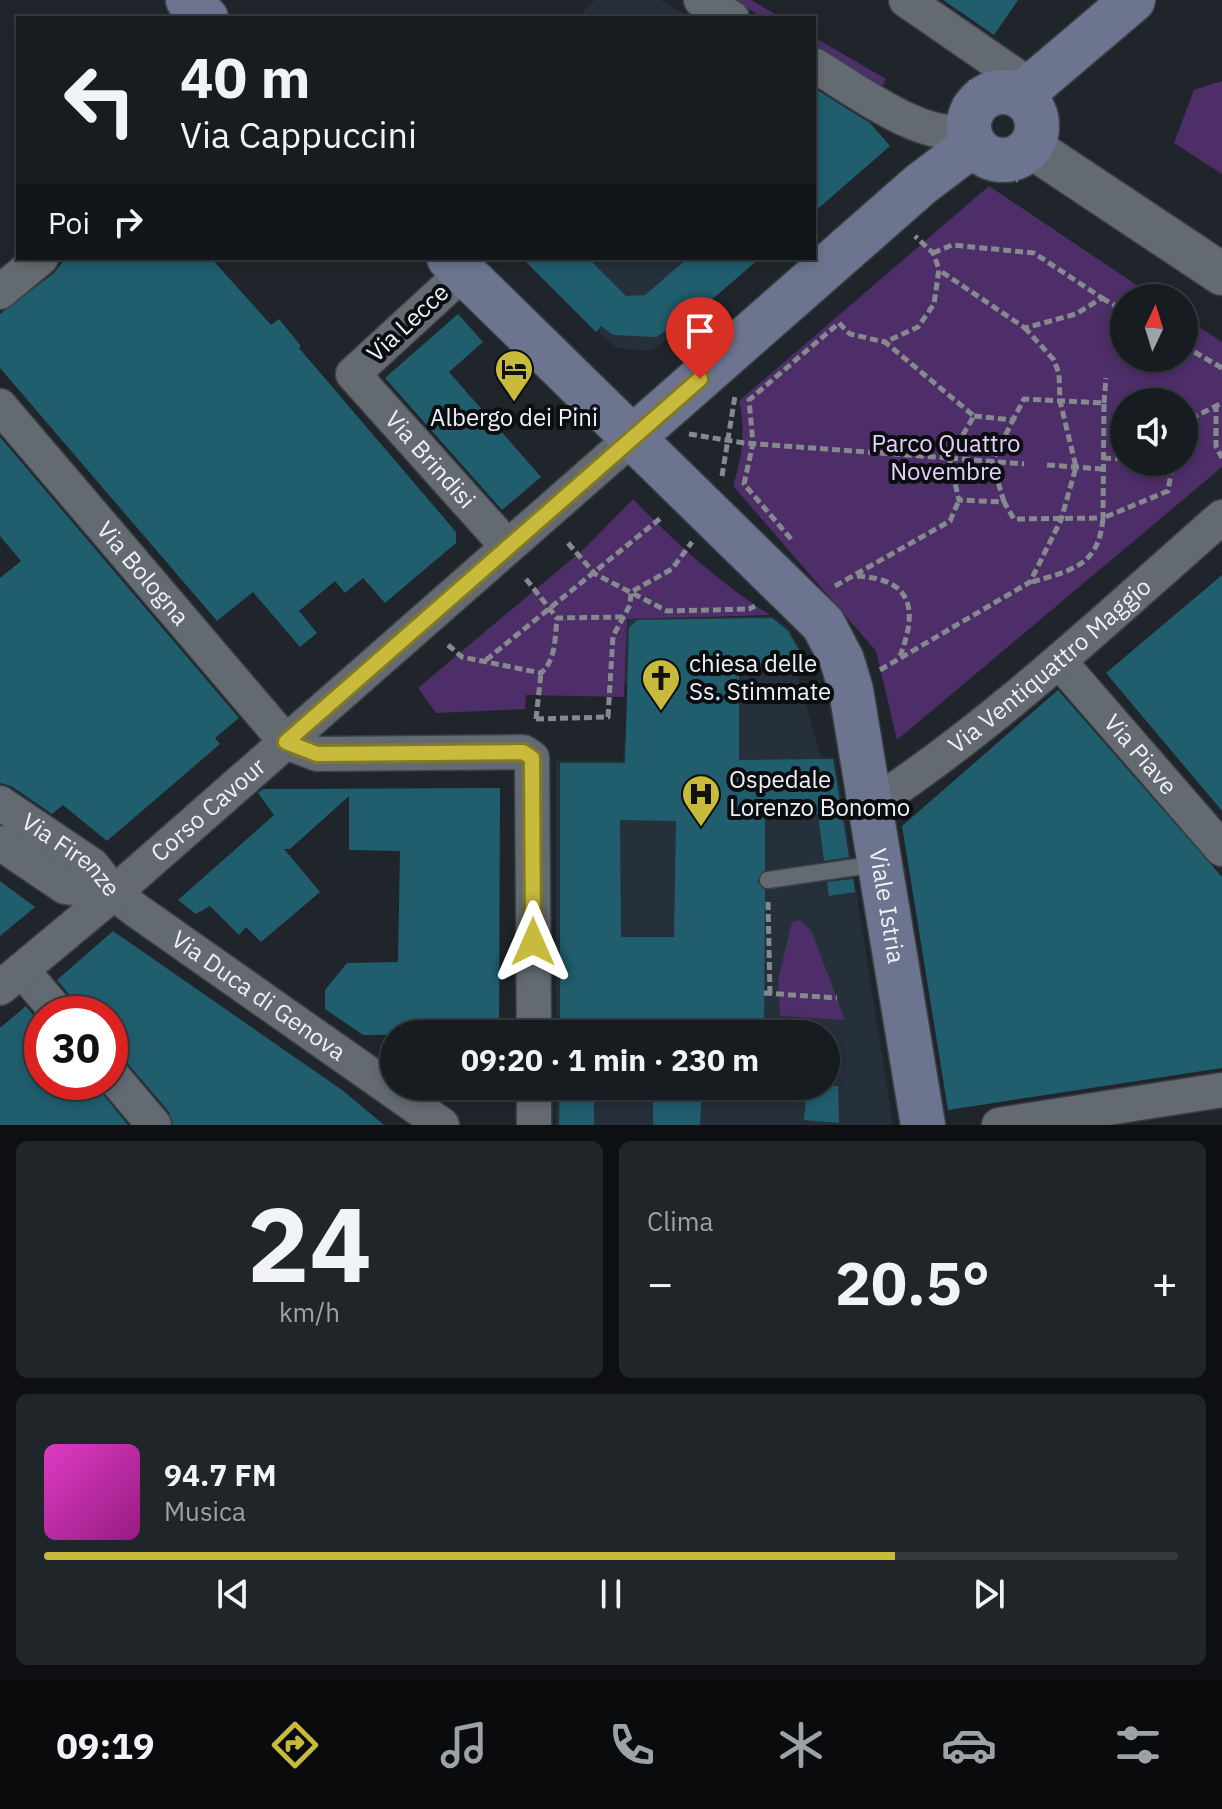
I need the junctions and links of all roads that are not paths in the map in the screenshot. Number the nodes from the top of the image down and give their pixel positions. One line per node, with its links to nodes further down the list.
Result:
1 (188, 0): 5 (main road)
2 (701, 0): 6 (street)
3 (906, 0): 8 (street)
4 (1133, 0): 8 (main road)
5 (204, 16)
6 (729, 16)
7 (816, 66): 9 (street)
8 (1026, 92): 9 (main road); 10 (main road)
9 (972, 136): 10 (main road); 17 (main road)
10 (1035, 148): 13 (street)
11 (39, 260): 14 (street)
12 (464, 263): 15 (street, Via Lecce); 17 (main road, Viale Istria)
13 (1222, 274)
14 (0, 292)
15 (353, 374): 19 (street, Via Brindisi)
16 (0, 406): 21 (street, Via Bologna)
17 (632, 438): 19 (street, Corso Cavour); 23 (main road, Viale Istria)
18 (1214, 533): 20 (street, Via Ventiquattro Maggio)
19 (507, 546): 21 (street, Corso Cavour)
20 (1059, 661): 23 (street, Via Ventiquattro Maggio); 25 (street, Via Piave)
21 (286, 742): 28 (street, Corso Cavour); 31 (street)
22 (0, 803): 28 (street, Via Firenze)
23 (872, 805): 26 (main road, Viale Istria)
24 (0, 843): 28 (street, Via Firenze)
25 (1222, 849)
26 (875, 864): 27 (lane); 38 (lane, Viale Istria); 39 (main road, Viale Istria)
27 (768, 880)
28 (114, 893): 29 (street, Corso Cavour); 36 (street, Via Duca di Genova)
29 (11, 979): 30 (street)
30 (34, 996)
31 (534, 1020)
32 (1222, 1090): 40 (street)
33 (128, 1094): 35 (street)
34 (534, 1100): 37 (street)
35 (154, 1125)
36 (441, 1125)
37 (534, 1125)
38 (912, 1125)
39 (923, 1125)
40 (999, 1125)

